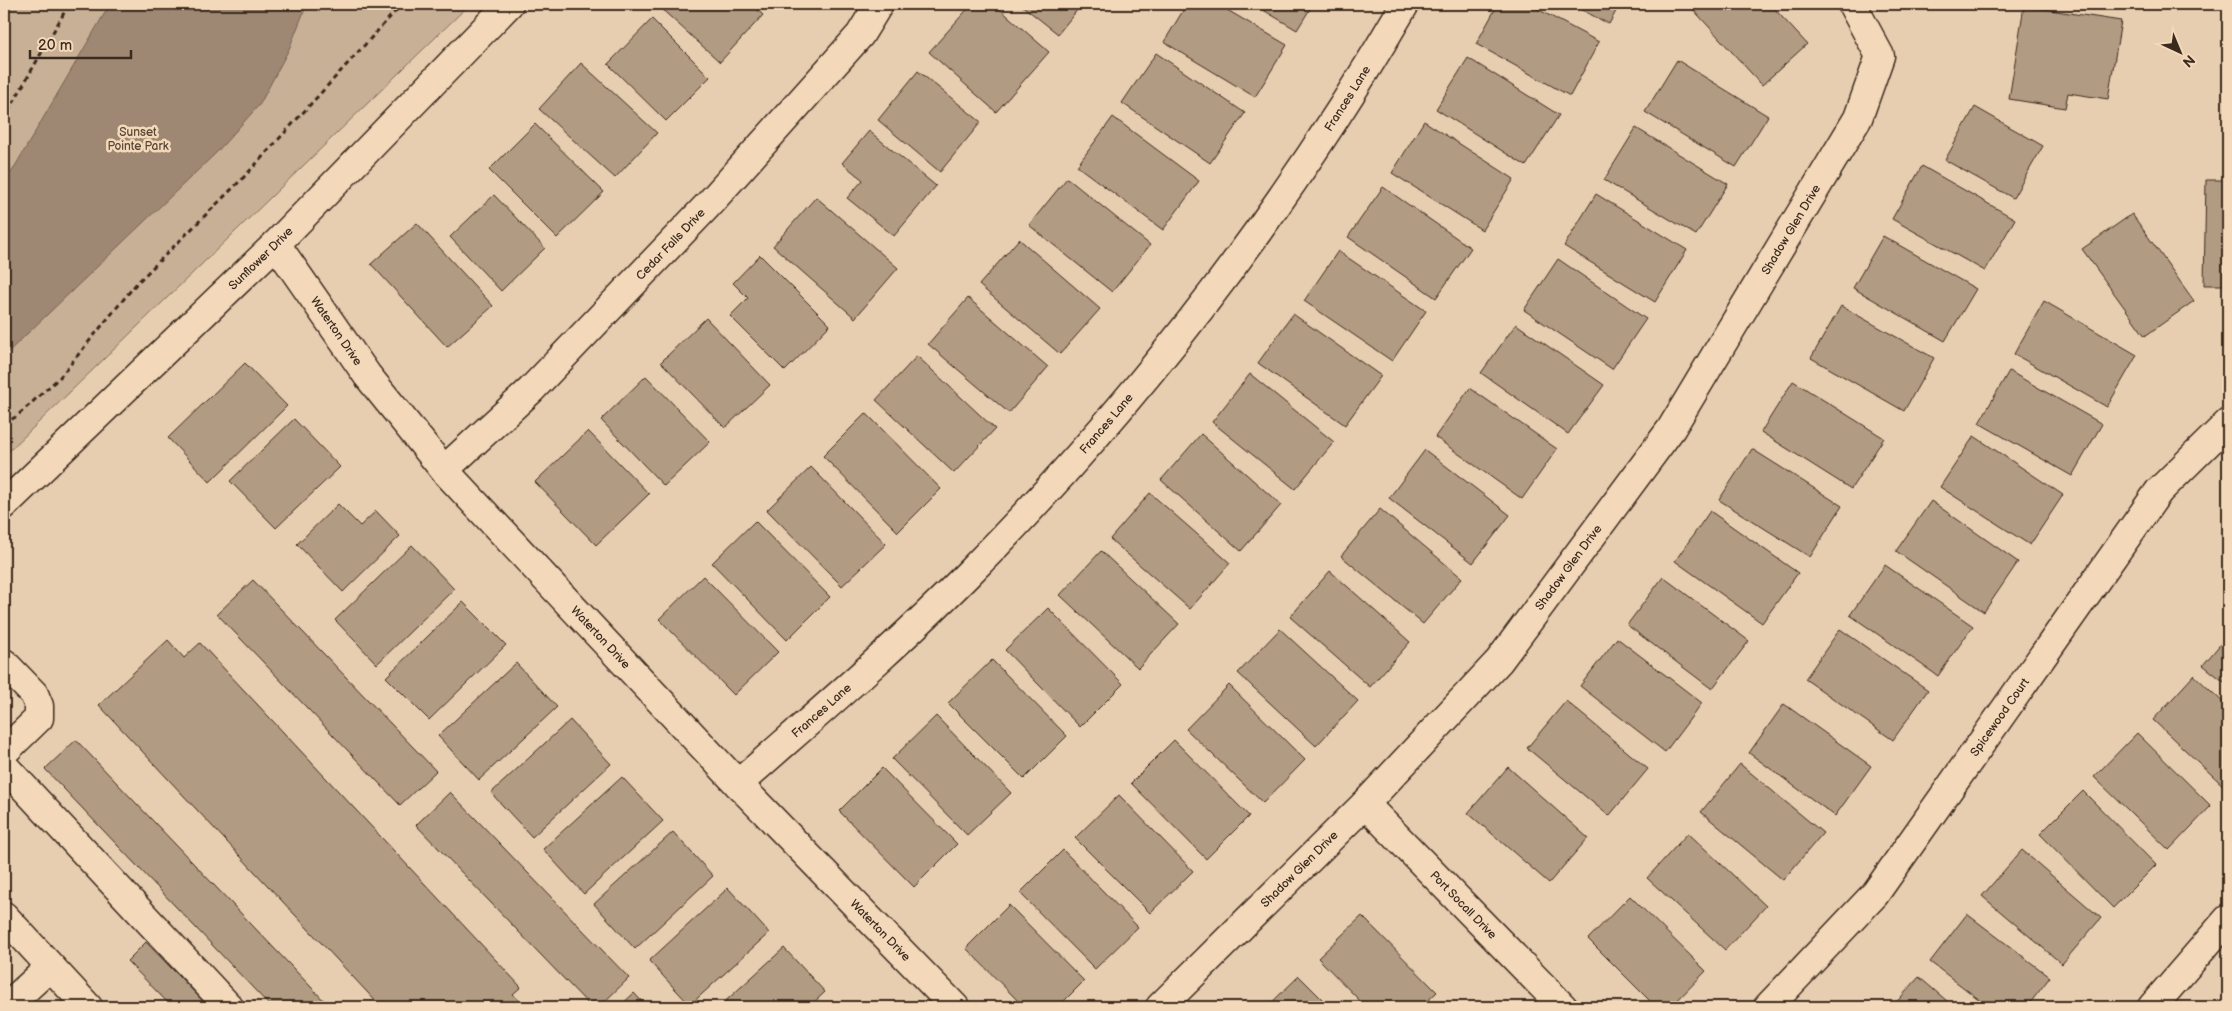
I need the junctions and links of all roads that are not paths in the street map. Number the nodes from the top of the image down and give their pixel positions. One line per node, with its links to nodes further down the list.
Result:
1 (509, 4): 5 (street, Sunflower Drive)
2 (879, 4): 7 (street, Cedar Falls Drive)
3 (1405, 4): 12 (street, Frances Lane)
4 (1852, 4): 13 (street, Shadow Glen Drive)
5 (276, 244): 7 (street, Waterton Drive); 8 (street, Sunflower Drive)
6 (2228, 424): 24 (street, Spicewood Court)
7 (444, 470): 12 (street, Waterton Drive)
8 (4, 505)
9 (4, 663): 10 (street)
10 (4, 752)
11 (4, 766): 20 (street)
12 (738, 784): 21 (street, Waterton Drive)
13 (1365, 804): 22 (street, Shadow Glen Drive); 23 (street, Port Socall Drive)
14 (4, 916): 16 (street)
15 (2228, 919): 17 (street)
16 (50, 966): 18 (street); 19 (street)
17 (2161, 1004)
18 (6, 1007)
19 (88, 1007)
20 (229, 1007)
21 (955, 1007)
22 (1160, 1007)
23 (1563, 1007)
24 (1768, 1007)

